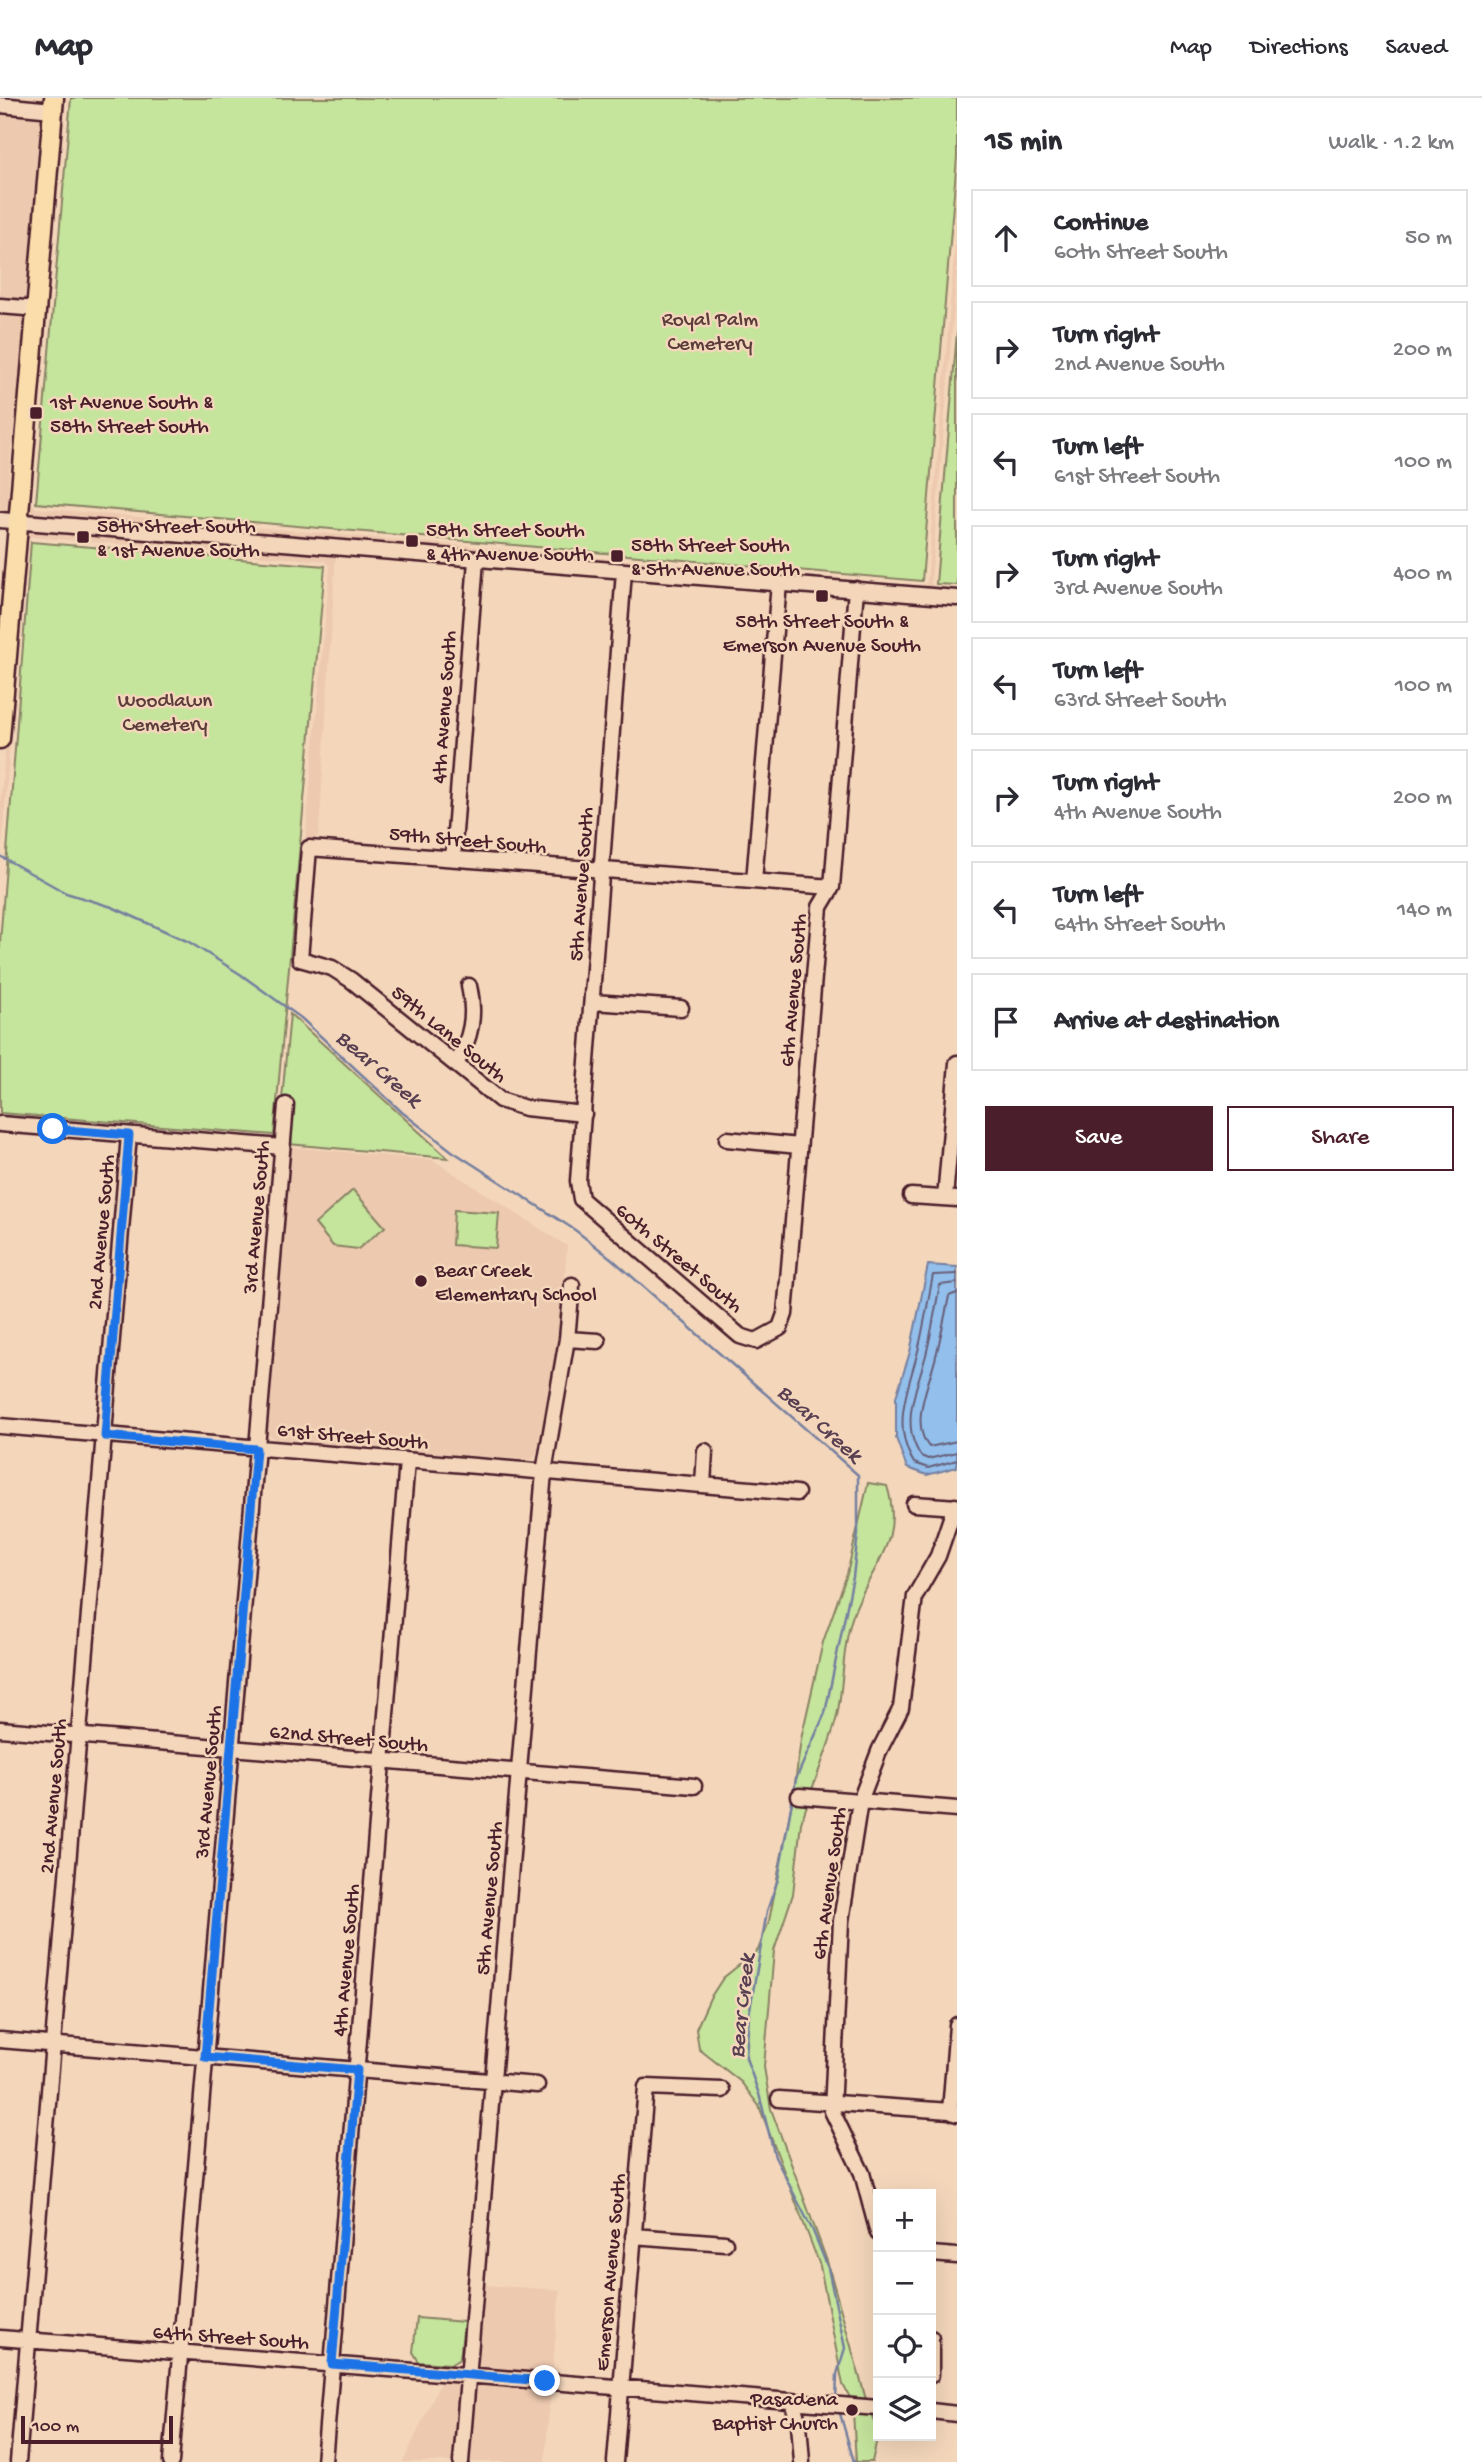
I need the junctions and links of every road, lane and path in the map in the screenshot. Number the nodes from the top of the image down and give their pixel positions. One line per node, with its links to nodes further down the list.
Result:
1 (53, 104): 2 (street); 4 (main road)
2 (0, 105)
3 (0, 306): 4 (street)
4 (38, 309): 6 (main road)
5 (0, 520): 6 (street)
6 (19, 522): 7 (street); 12 (main road)
7 (476, 560): 8 (street); 13 (street, 4th Avenue South)
8 (624, 571): 9 (street); 14 (street, 5th Avenue South)
9 (779, 583): 10 (street); 15 (street)
10 (856, 589): 11 (street); 16 (street, 6th Avenue South)
11 (957, 597)
12 (0, 739)
13 (453, 858): 14 (street, 59th Street South); 17 (street, 59th Street South)
14 (600, 871): 15 (street, 59th Street South); 19 (street, 5th Avenue South)
15 (754, 881): 16 (street, 59th Street South)
16 (832, 887): 28 (street, 6th Avenue South)
17 (300, 959): 22 (street, 59th Lane South)
18 (469, 986): 22 (street)
19 (593, 1002): 20 (street); 24 (street, 5th Avenue South)
20 (681, 1008)
21 (957, 1063): 32 (street)
22 (456, 1064): 24 (street, 59th Lane South)
23 (286, 1105): 29 (street, 3rd Avenue South)
24 (583, 1114): 31 (street, 5th Avenue South)
25 (0, 1124): 26 (street)
26 (129, 1135): 29 (street); 38 (street, 2nd Avenue South)
27 (727, 1139): 28 (street)
28 (799, 1146): 36 (street, 6th Avenue South)
29 (282, 1147): 39 (street, 3rd Avenue South)
30 (911, 1196): 32 (street)
31 (580, 1199): 36 (street, 60th Street South)
32 (951, 1199)
33 (572, 1285): 34 (street, 5th Avenue South)
34 (567, 1339): 35 (street); 42 (street, 5th Avenue South)
35 (598, 1341)
36 (756, 1341)
37 (0, 1426): 38 (street, 61st Street South)
38 (105, 1436): 39 (street, 61st Street South); 48 (street, 2nd Avenue South)
39 (256, 1449): 41 (street, 61st Street South); 49 (street, 3rd Avenue South)
40 (705, 1451): 43 (street)
41 (407, 1461): 42 (street, 61st Street South); 50 (street, 4th Avenue South)
42 (544, 1472): 43 (street, 61st Street South); 51 (street, 5th Avenue South)
43 (703, 1485): 44 (street, 61st Street South)
44 (797, 1493)
45 (914, 1504): 46 (street)
46 (956, 1506): 54 (street, 6th Avenue South)
47 (0, 1729): 48 (street, 62nd Street South)
48 (79, 1736): 49 (street, 62nd Street South); 58 (street, 2nd Avenue South)
49 (231, 1748): 50 (street, 62nd Street South); 59 (street, 3rd Avenue South)
50 (383, 1762): 51 (street, 62nd Street South); 60 (street, 4th Avenue South)
51 (520, 1772): 52 (street, 62nd Street South); 61 (street, 5th Avenue South)
52 (694, 1786)
53 (799, 1796): 54 (street)
54 (860, 1801): 55 (street); 65 (street, 6th Avenue South)
55 (957, 1809)
56 (957, 2025): 66 (street)
57 (0, 2040): 58 (street)
58 (51, 2044): 59 (street); 73 (street, 2nd Avenue South)
59 (205, 2057): 60 (street); 74 (street, 3rd Avenue South)
60 (357, 2070): 61 (street); 75 (street, 4th Avenue South)
61 (493, 2081): 62 (street); 76 (street, 5th Avenue South)
62 (537, 2085)
63 (722, 2090): 68 (street, Emerson Avenue South)
64 (779, 2099): 65 (street)
65 (832, 2100): 66 (street); 67 (street, 6th Avenue South)
66 (953, 2113)
67 (873, 2215)
68 (633, 2236): 69 (street); 77 (street, Emerson Avenue South)
69 (725, 2243)
70 (936, 2254): 71 (street)
71 (957, 2256)
72 (0, 2338): 73 (street, 64th Street South)
73 (29, 2341): 74 (street, 64th Street South); 82 (street, 2nd Avenue South)
74 (180, 2353): 75 (street, 64th Street South); 83 (street, 3rd Avenue South)
75 (332, 2364): 76 (street, 64th Street South); 84 (street, 4th Avenue South)
76 (468, 2376): 77 (street, 64th Street South); 85 (street, 5th Avenue South)
77 (621, 2386): 78 (street, 64th Street South); 86 (street, Emerson Avenue South)
78 (792, 2402): 79 (street, 64th Street South); 87 (street)
79 (873, 2408)
80 (936, 2412): 81 (street)
81 (957, 2414)
82 (18, 2462)
83 (171, 2462)
84 (324, 2462)
85 (461, 2462)
86 (615, 2462)
87 (802, 2462)

